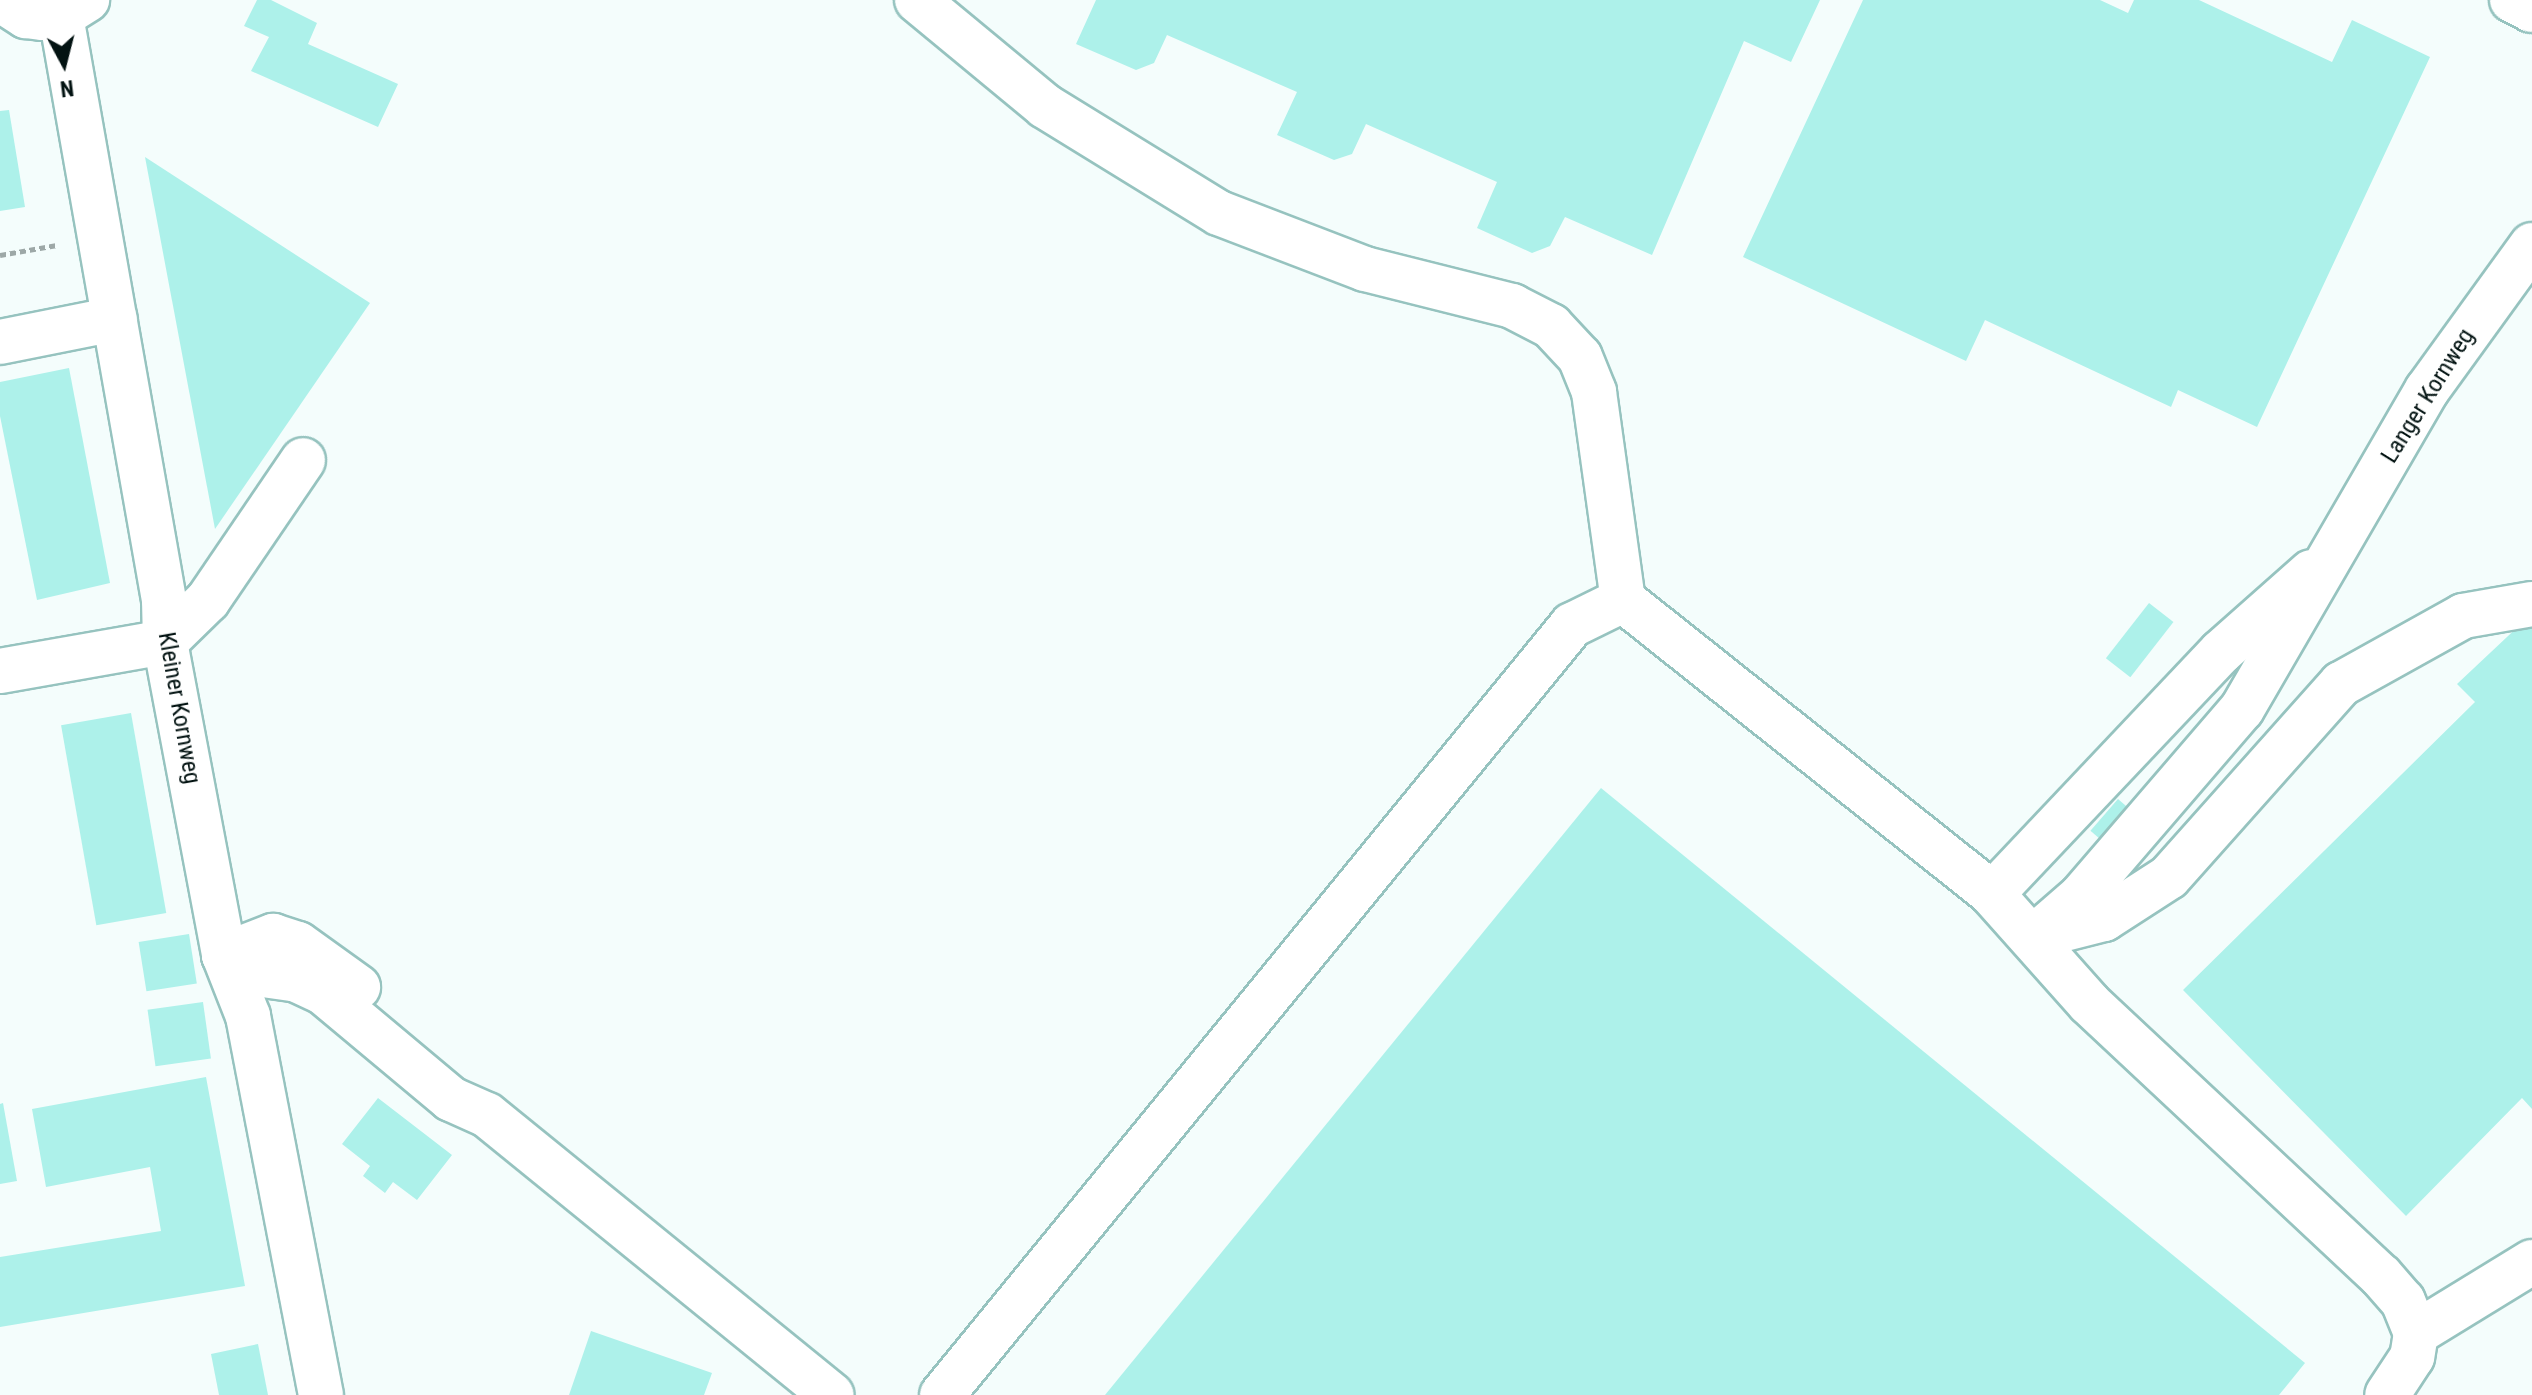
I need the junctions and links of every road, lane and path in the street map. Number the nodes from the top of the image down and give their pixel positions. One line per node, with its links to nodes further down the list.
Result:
1 (1, 0): 4 (street, Kleiner Kornweg)
2 (917, 0): 13 (street)
3 (2512, 0): 5 (street)
4 (74, 8): 6 (street, Kleiner Kornweg)
5 (2532, 10)
6 (102, 237): 8 (path); 9 (street, Kleiner Kornweg)
7 (2532, 245): 12 (street, Langer Kornweg)
8 (0, 255)
9 (115, 319): 10 (street); 15 (street, Kleiner Kornweg)
10 (0, 342)
11 (303, 460): 15 (street)
12 (2334, 552): 17 (street); 18 (street, Langer Kornweg)
13 (1623, 600): 17 (street); 24 (street)
14 (2532, 604): 18 (street)
15 (165, 642): 16 (street); 19 (street, Kleiner Kornweg)
16 (0, 671)
17 (1992, 894): 18 (street)
18 (2035, 936): 21 (street)
19 (224, 955): 22 (street, Kleiner Kornweg); 23 (street)
20 (2532, 1262): 21 (street)
21 (2416, 1333): 25 (street)
22 (321, 1395)
23 (831, 1395)
24 (942, 1395)
25 (2387, 1395)

